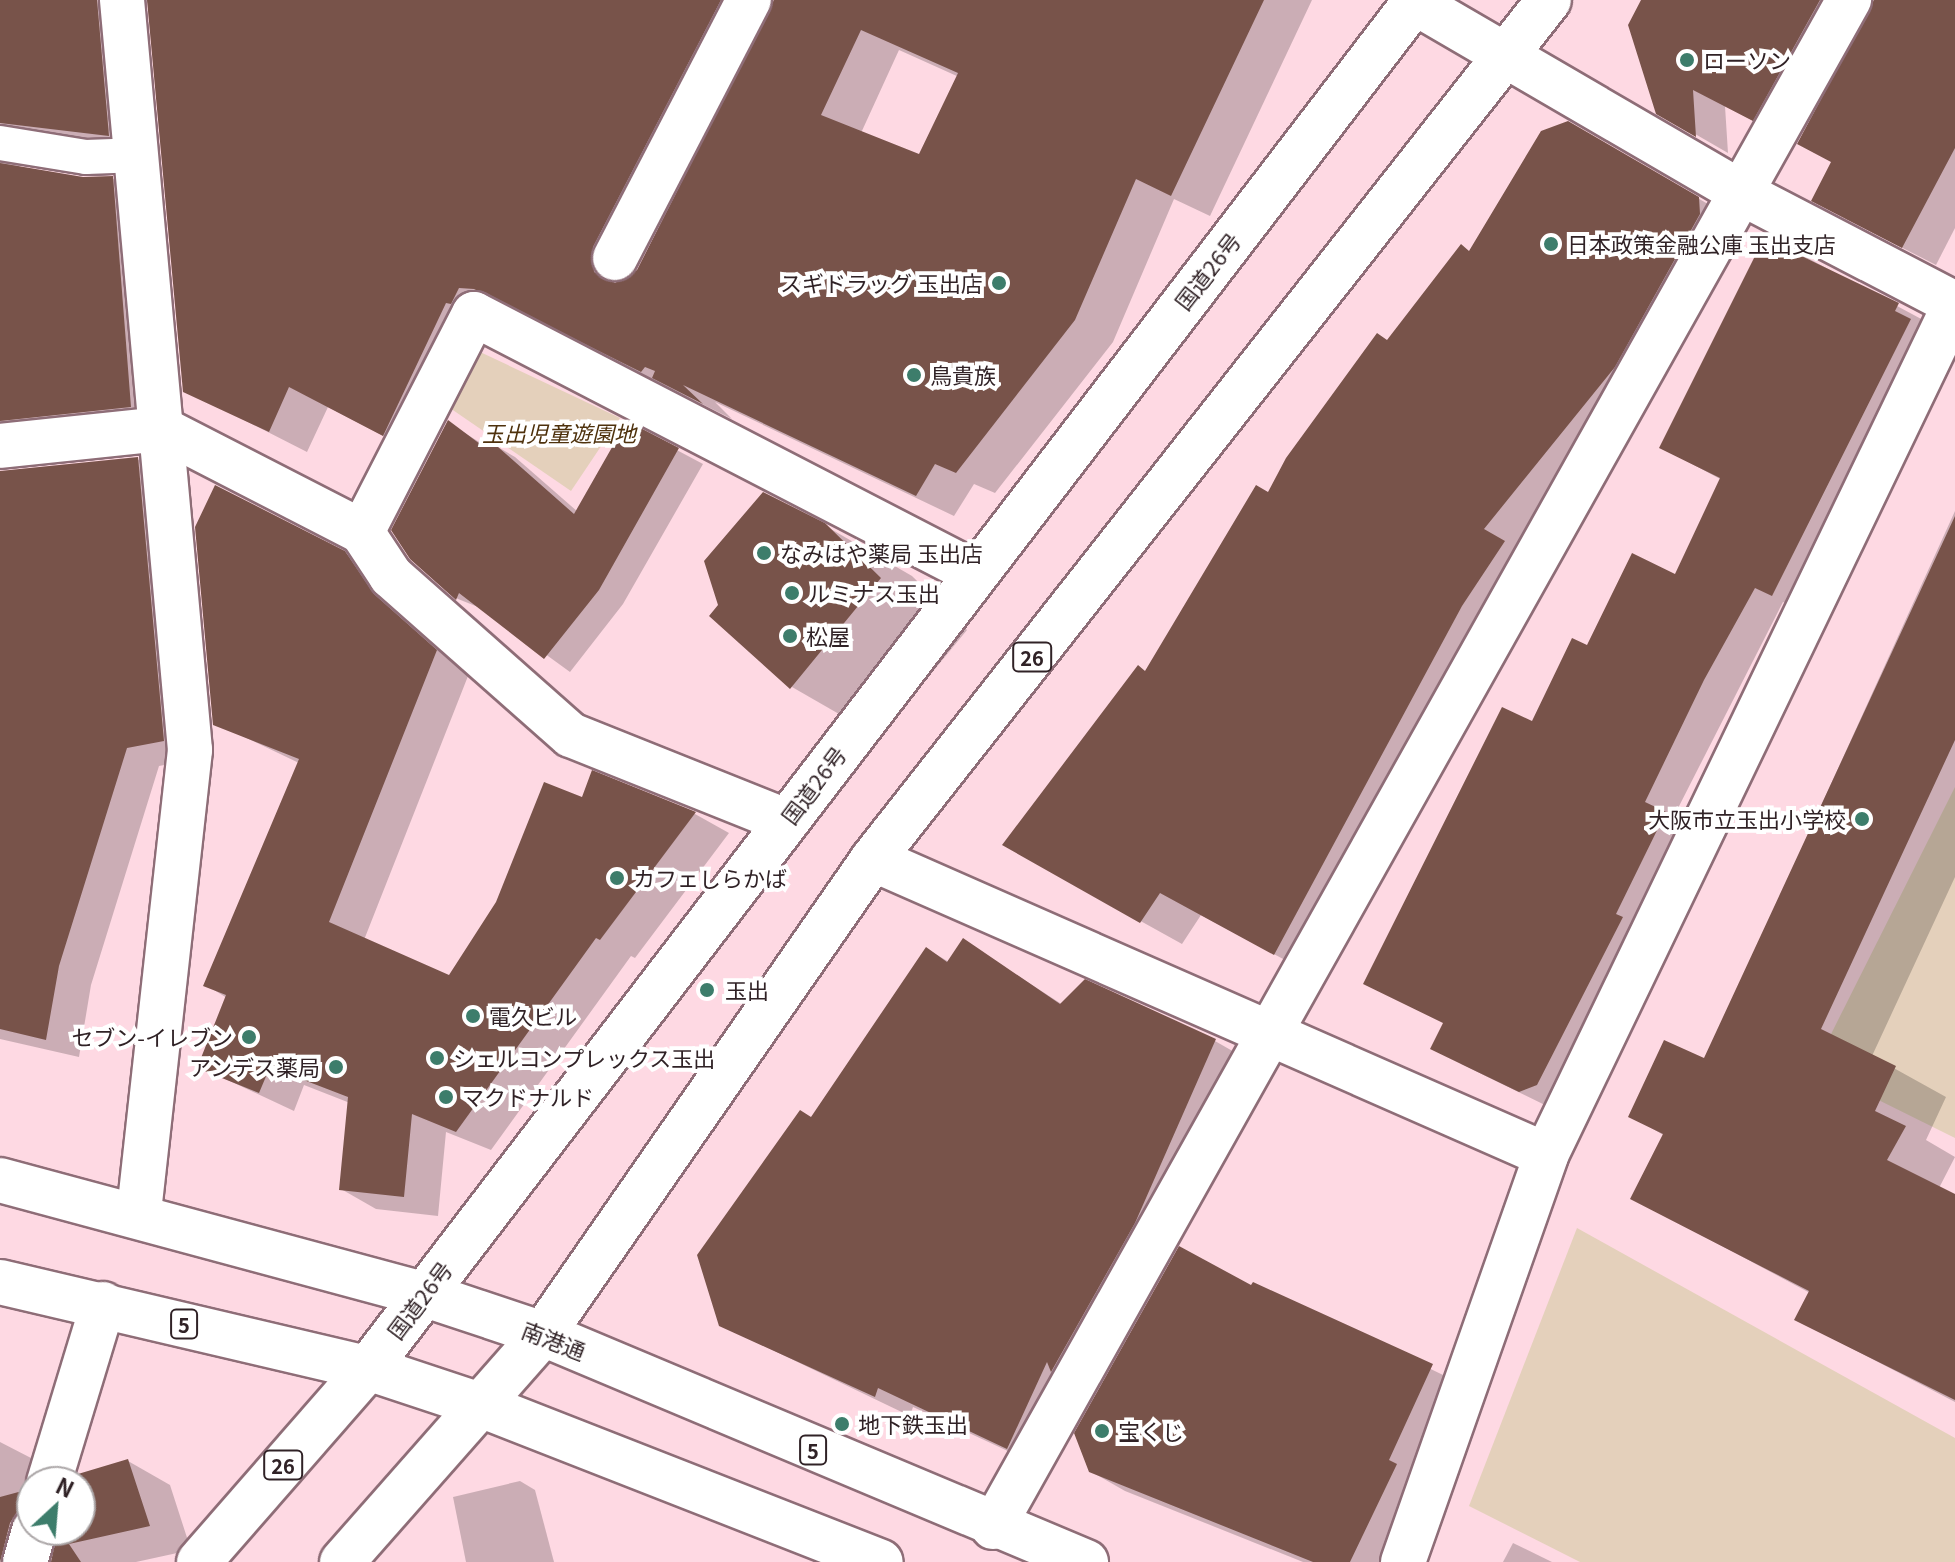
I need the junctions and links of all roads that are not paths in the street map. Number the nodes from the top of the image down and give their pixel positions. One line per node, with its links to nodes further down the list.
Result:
1 (122, 0): 8 (main road)
2 (749, 0): 10 (main road)
3 (1549, 0): 6 (main road, 26)
4 (1849, 0): 9 (main road)
5 (1414, 1): 6 (main road); 15 (main road, 国道26号 / 26)
6 (1506, 54): 9 (main road); 17 (main road, 26)
7 (0, 143): 8 (lane)
8 (140, 155): 12 (main road)
9 (1742, 193): 11 (main road); 18 (main road)
10 (615, 258)
11 (1955, 304): 19 (main road)
12 (162, 429): 13 (main road); 14 (main road); 21 (main road)
13 (0, 446)
14 (362, 532): 15 (main road); 16 (main road)
15 (975, 573): 16 (main road, 国道26号 / 26)
16 (786, 821): 23 (main road, 国道26号 / 26)
17 (873, 859): 18 (main road); 25 (main road, 26)
18 (1272, 1035): 19 (main road); 29 (main road)
19 (1546, 1155): 34 (main road)
20 (0, 1180): 21 (main road, 南港通 / 5)
21 (139, 1215): 23 (main road, 南港通 / 5)
22 (0, 1282): 24 (main road, 5)
23 (423, 1294): 25 (main road, 南港通 / 5); 26 (main road, 国道26号 / 26)
24 (103, 1304): 26 (main road, 5); 28 (main road)
25 (543, 1334): 27 (main road, 26); 29 (main road, 南港通 / 5)
26 (368, 1368): 27 (main road, 5); 30 (main road, 国道26号 / 26)
27 (483, 1406): 31 (main road, 26); 32 (main road, 5)
28 (54, 1466)
29 (993, 1527): 33 (main road, 南港通 / 5)
30 (199, 1562)
31 (342, 1562)
32 (881, 1562)
33 (1086, 1562)
34 (1403, 1562)

